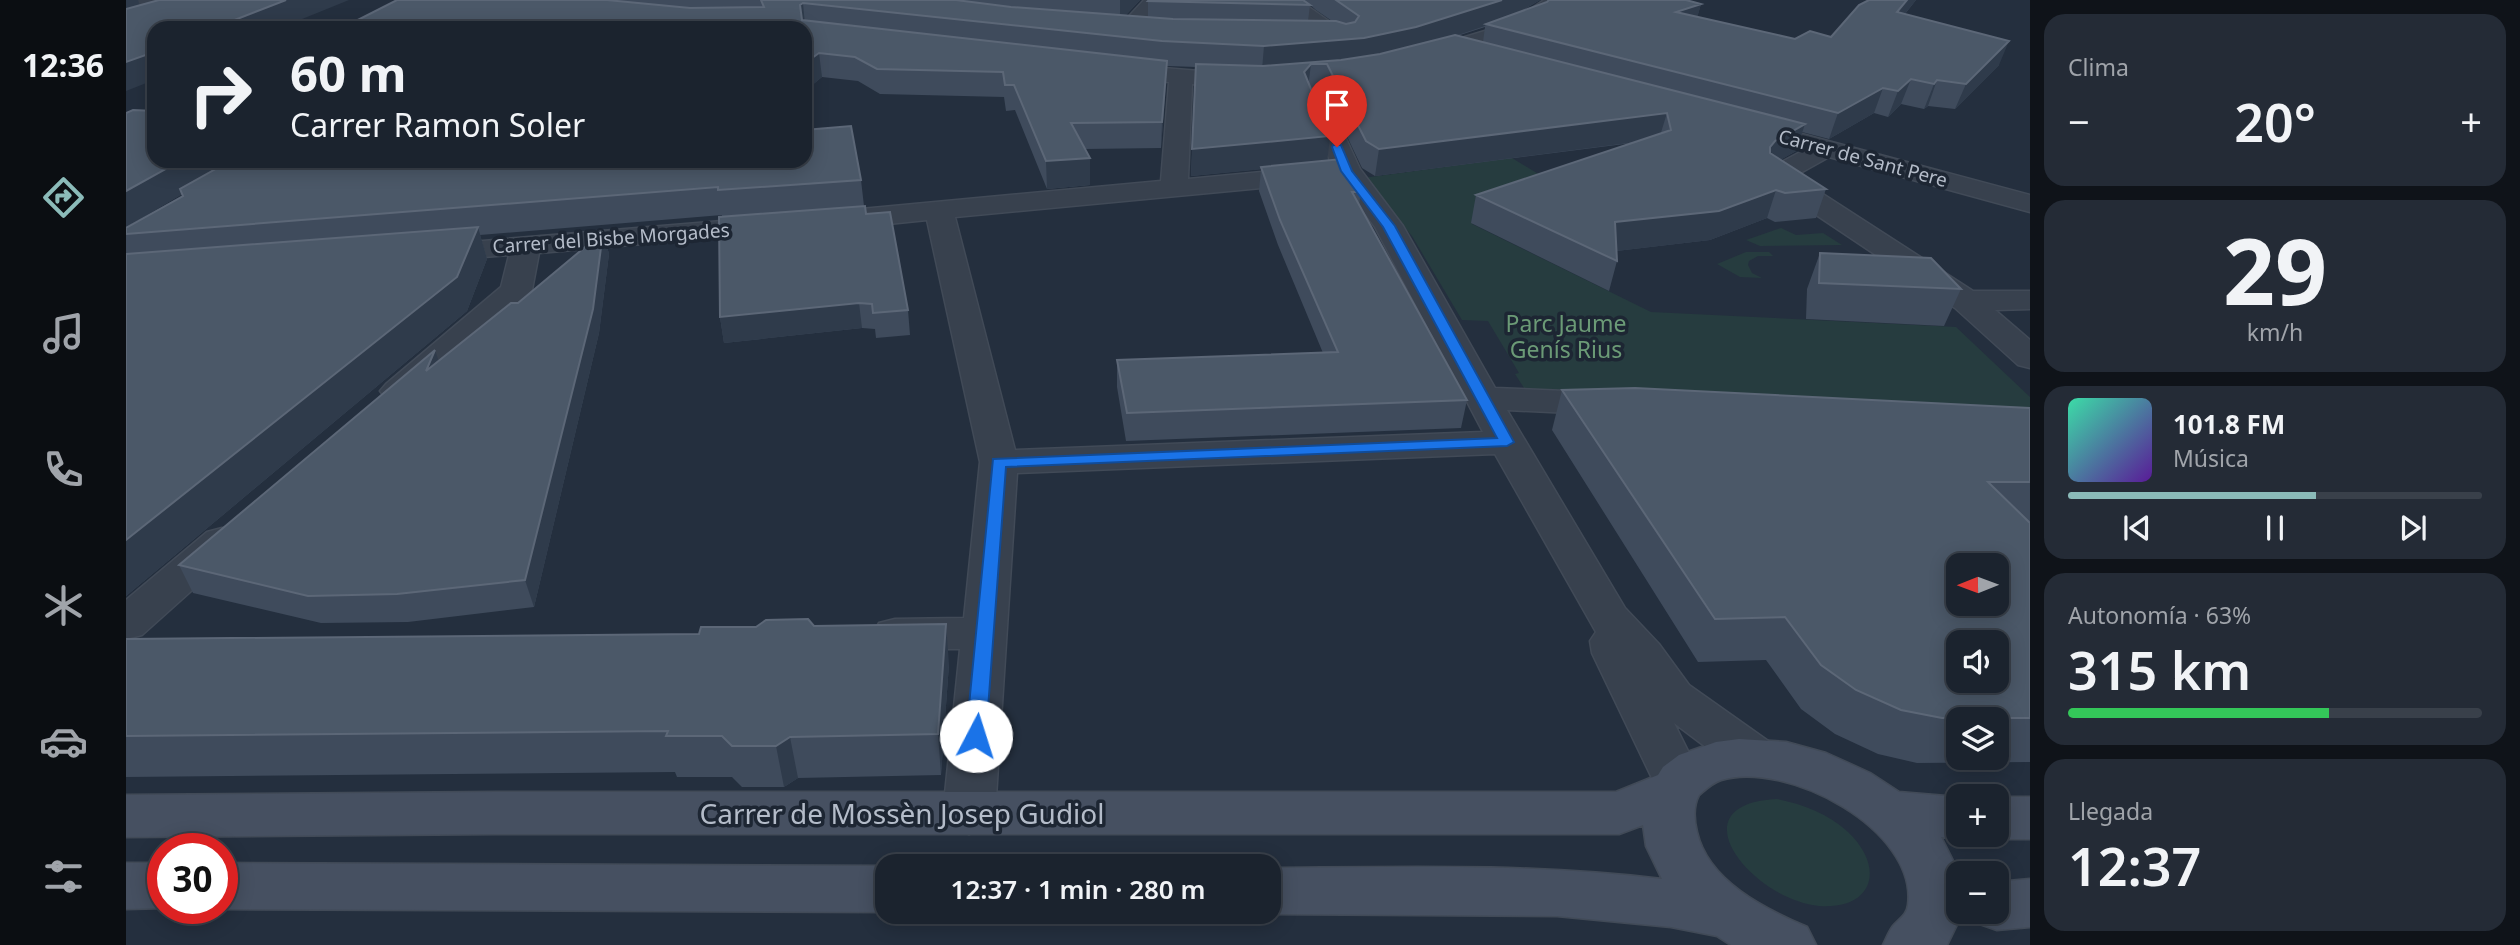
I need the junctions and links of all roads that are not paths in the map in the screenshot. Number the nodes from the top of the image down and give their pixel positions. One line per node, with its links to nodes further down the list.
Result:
1 (146, 0): 5 (street)
2 (1156, 0): 7 (street)
3 (1555, 0): 11 (street)
4 (1284, 7): 9 (street)
5 (126, 26)
6 (1102, 30): 7 (street)
7 (1126, 31): 8 (street)
8 (1154, 33)
9 (1339, 36): 10 (street); 13 (street)
10 (1303, 37)
11 (1453, 50): 12 (street); 14 (street)
12 (1490, 59)
13 (1376, 62)
14 (1405, 62)
15 (1101, 69): 16 (street)
16 (1181, 78): 17 (street); 22 (street)
17 (1268, 83)
18 (1314, 85): 21 (street)
19 (1732, 122): 20 (street, Carrer de Sant Pere)
20 (1825, 148): 23 (street, Carrer de Sant Pere); 28 (street)
21 (1347, 171): 22 (street, Carrer del Bisbe Morgades); 30 (street)
22 (1174, 188): 24 (street, Carrer del Bisbe Morgades)
23 (2030, 204)
24 (940, 213): 25 (street, Carrer del Bisbe Morgades); 34 (street)
25 (526, 245): 26 (street, Carrer del Bisbe Morgades); 32 (street)
26 (404, 254)
27 (2030, 300): 28 (street)
28 (1966, 301): 29 (street)
29 (2030, 358)
30 (1484, 398): 31 (street); 33 (street)
31 (1640, 406)
32 (368, 416)
33 (1507, 442): 34 (street); 36 (street)
34 (999, 463): 38 (street)
35 (253, 516): 37 (street)
36 (1608, 618): 40 (street); 41 (street)
37 (126, 624)
38 (985, 633): 39 (street); 43 (street)
39 (862, 635)
40 (1753, 756): 41 (street, Carrer de Mossèn Josep Gudiol); 42 (street, Carrer de Mossèn Josep Gudiol)
41 (1676, 786): 43 (street, Carrer de Mossèn Josep Gudiol); 55 (street)
42 (1887, 811): 45 (street); 56 (street)
43 (969, 813): 44 (street, Carrer de Mossèn Josep Gudiol)
44 (126, 816)
45 (1946, 818)
46 (2009, 818): 47 (street)
47 (2030, 818)
48 (126, 886): 49 (street)
49 (147, 886)
50 (238, 887): 51 (street)
51 (875, 890)
52 (1281, 891): 55 (street)
53 (2030, 903): 54 (street)
54 (2009, 905)
55 (1730, 914): 57 (street)
56 (1936, 921)
57 (1787, 945)

